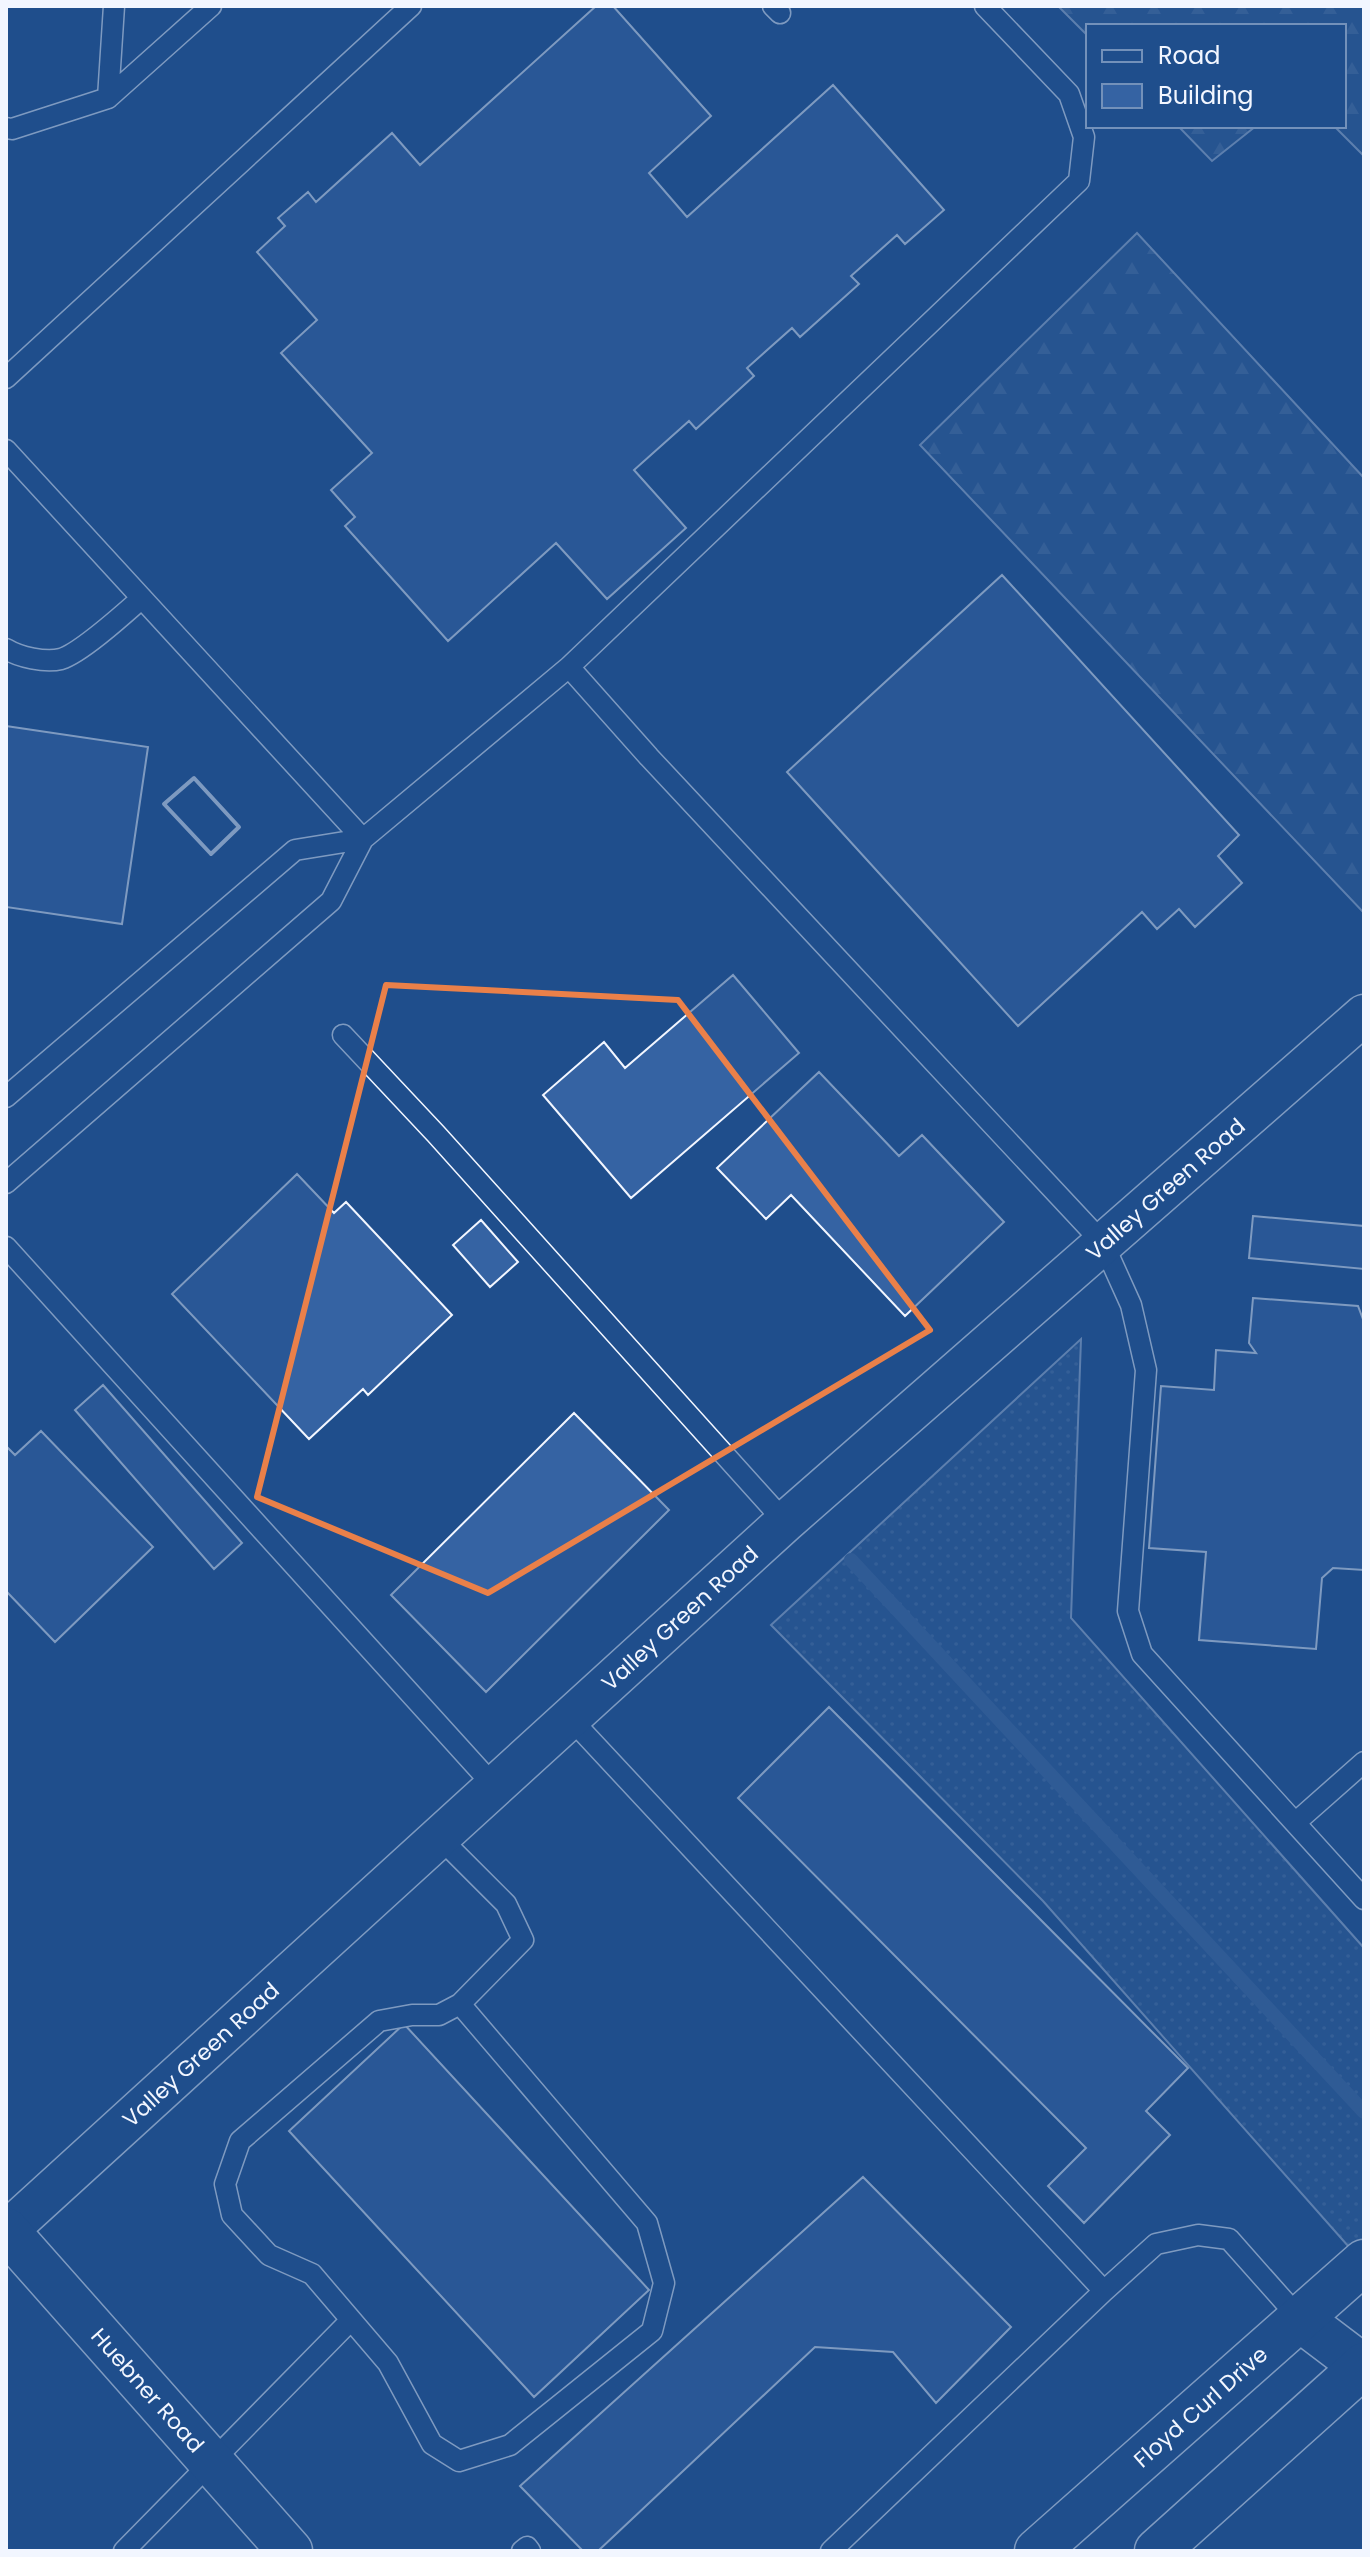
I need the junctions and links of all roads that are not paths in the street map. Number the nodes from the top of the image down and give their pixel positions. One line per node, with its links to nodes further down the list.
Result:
1 (114, 6): 5 (lane)
2 (211, 6): 5 (lane)
3 (411, 6): 7 (lane)
4 (985, 6): 11 (lane)
5 (108, 98): 6 (lane)
6 (6, 128)
7 (6, 378)
8 (6, 450): 9 (lane)
9 (142, 598): 10 (lane); 12 (lane)
10 (6, 649)
11 (569, 667): 12 (lane); 17 (lane)
12 (363, 839): 15 (lane); 16 (lane)
13 (1364, 1015): 17 (street, Valley Green Road)
14 (343, 1035): 19 (lane)
15 (6, 1097)
16 (6, 1183)
17 (1103, 1243): 19 (street, Valley Green Road); 23 (lane)
18 (6, 1247): 22 (lane)
19 (785, 1522): 20 (street, Valley Green Road)
20 (570, 1718): 22 (street, Valley Green Road); 29 (lane)
21 (1364, 1762): 23 (lane)
22 (495, 1787): 24 (street, Valley Green Road)
23 (1295, 1823): 25 (lane)
24 (439, 1837): 26 (lane); 27 (street, Valley Green Road)
25 (1364, 1899)
26 (460, 2004): 31 (lane); 31 (lane)
27 (6, 2231): 33 (street, Huebner Road)
28 (1364, 2262): 30 (street, Floyd Curl Drive)
29 (1104, 2291): 30 (lane); 38 (lane)
30 (1300, 2319): 32 (street); 39 (street, Floyd Curl Drive)
31 (351, 2320): 33 (lane)
32 (1363, 2367): 40 (street)
33 (211, 2462): 34 (lane); 35 (street, Huebner Road)
34 (124, 2551)
35 (290, 2551)
36 (522, 2551): 37 (lane)
37 (530, 2551)
38 (831, 2551)
39 (1037, 2551)
40 (1157, 2551)

